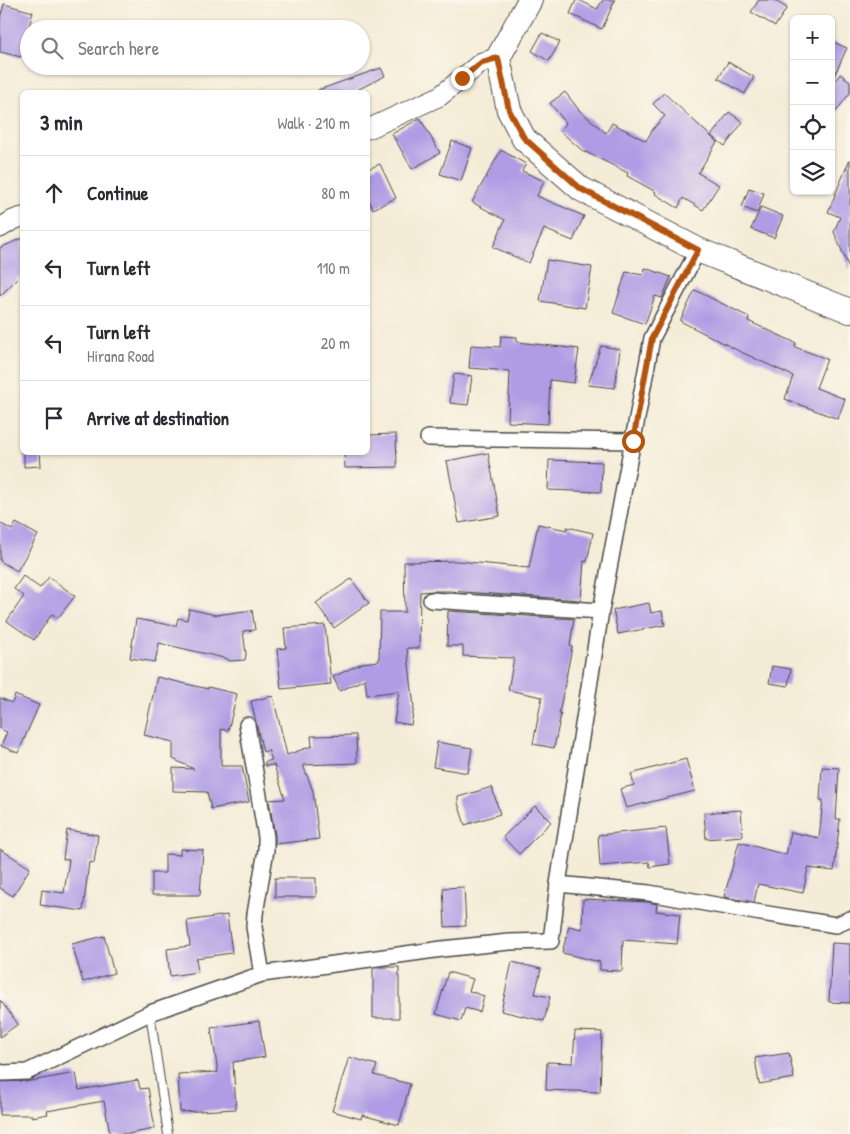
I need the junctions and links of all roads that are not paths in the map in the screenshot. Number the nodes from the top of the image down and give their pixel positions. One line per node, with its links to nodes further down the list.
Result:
1 (530, 0): 2 (main road)
2 (498, 58): 3 (street); 6 (main road)
3 (370, 128)
4 (20, 218): 5 (street)
5 (0, 228)
6 (698, 250): 7 (main road); 9 (street)
7 (850, 311)
8 (428, 438): 9 (street)
9 (633, 441): 11 (street)
10 (431, 600): 11 (street)
11 (601, 611): 13 (street)
12 (247, 725): 15 (street)
13 (558, 884): 14 (street); 15 (street)
14 (850, 919)
15 (262, 974): 16 (street)
16 (150, 1013): 17 (street); 18 (lane)
17 (0, 1072)
18 (168, 1134)

